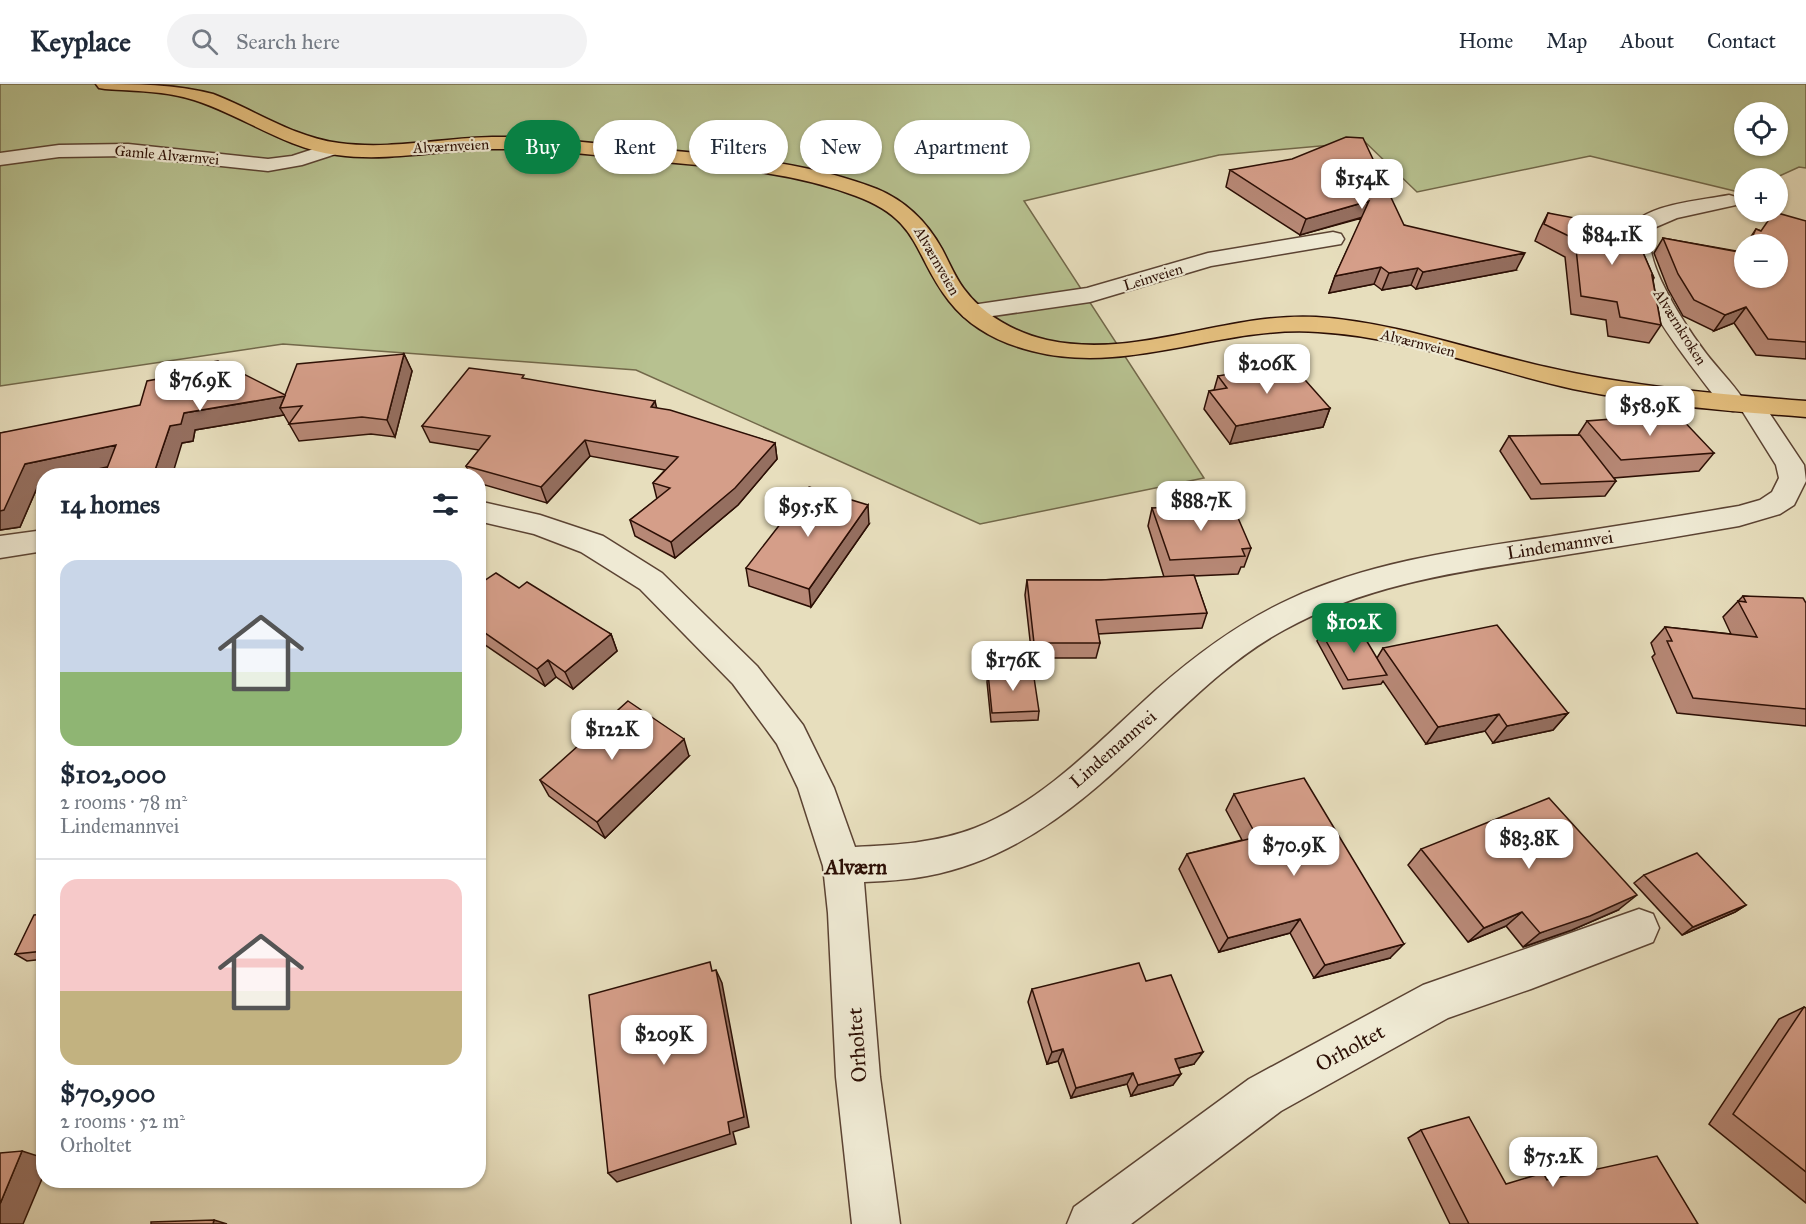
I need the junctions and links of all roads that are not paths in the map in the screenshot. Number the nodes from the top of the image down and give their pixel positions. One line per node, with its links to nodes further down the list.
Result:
1 (105, 84): 2 (main road, Alværnveien)
2 (332, 149): 3 (street, Gamle Alværnvei); 6 (main road, Alværnveien)
3 (0, 159)
4 (1729, 201): 7 (street, Alværnkroken)
5 (1333, 239): 6 (street, Leinveien)
6 (972, 312): 7 (main road, Alværnveien)
7 (1742, 404): 8 (main road, Alværnveien); 12 (street, Lindemannvei)
8 (1806, 409)
9 (486, 513): 12 (street)
10 (36, 541): 11 (street)
11 (0, 547)
12 (842, 866): 14 (street, Orholtet)
13 (1639, 928): 15 (street, Orholtet)
14 (876, 1224)
15 (1091, 1224)

